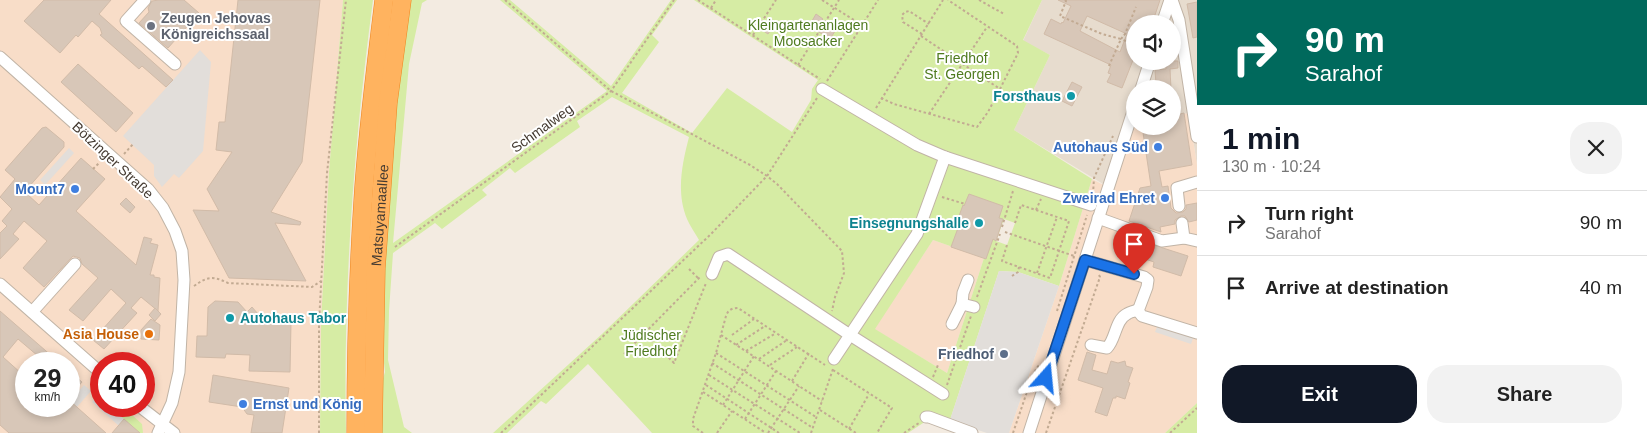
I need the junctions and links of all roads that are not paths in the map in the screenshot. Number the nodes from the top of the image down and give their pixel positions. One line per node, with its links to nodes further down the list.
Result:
1 (145, 0): 7 (street)
2 (384, 0): 39 (highway, Matsuyamaallee)
3 (402, 0): 40 (highway, Matsuyamaallee)
4 (1171, 0): 5 (street); 10 (street)
5 (1165, 15)
6 (0, 57): 37 (street, Bötzinger Straße)
7 (175, 64)
8 (824, 86): 11 (street)
9 (1126, 132): 15 (street)
10 (1197, 137)
11 (945, 157): 13 (street); 30 (street)
12 (1197, 182): 14 (street)
13 (1091, 205)
14 (1180, 206)
15 (1098, 218): 17 (street); 19 (street)
16 (1182, 223): 17 (street)
17 (1184, 238): 18 (street)
18 (1197, 241)
19 (1090, 262): 26 (street); 42 (street)
20 (75, 264): 27 (street)
21 (711, 274): 30 (street)
22 (968, 280): 24 (street)
23 (0, 284): 27 (street)
24 (962, 304): 25 (street); 28 (street)
25 (974, 307)
26 (1138, 310): 29 (street); 31 (street)
27 (32, 312): 32 (street)
28 (952, 324)
29 (1197, 334)
30 (850, 335): 33 (street); 34 (street)
31 (1091, 345)
32 (90, 363)
33 (831, 364)
34 (943, 394)
35 (150, 417): 37 (street)
36 (926, 418): 41 (street)
37 (160, 429): 38 (street)
38 (174, 433)
39 (356, 433)
40 (373, 433)
41 (972, 433)
42 (1029, 433)

